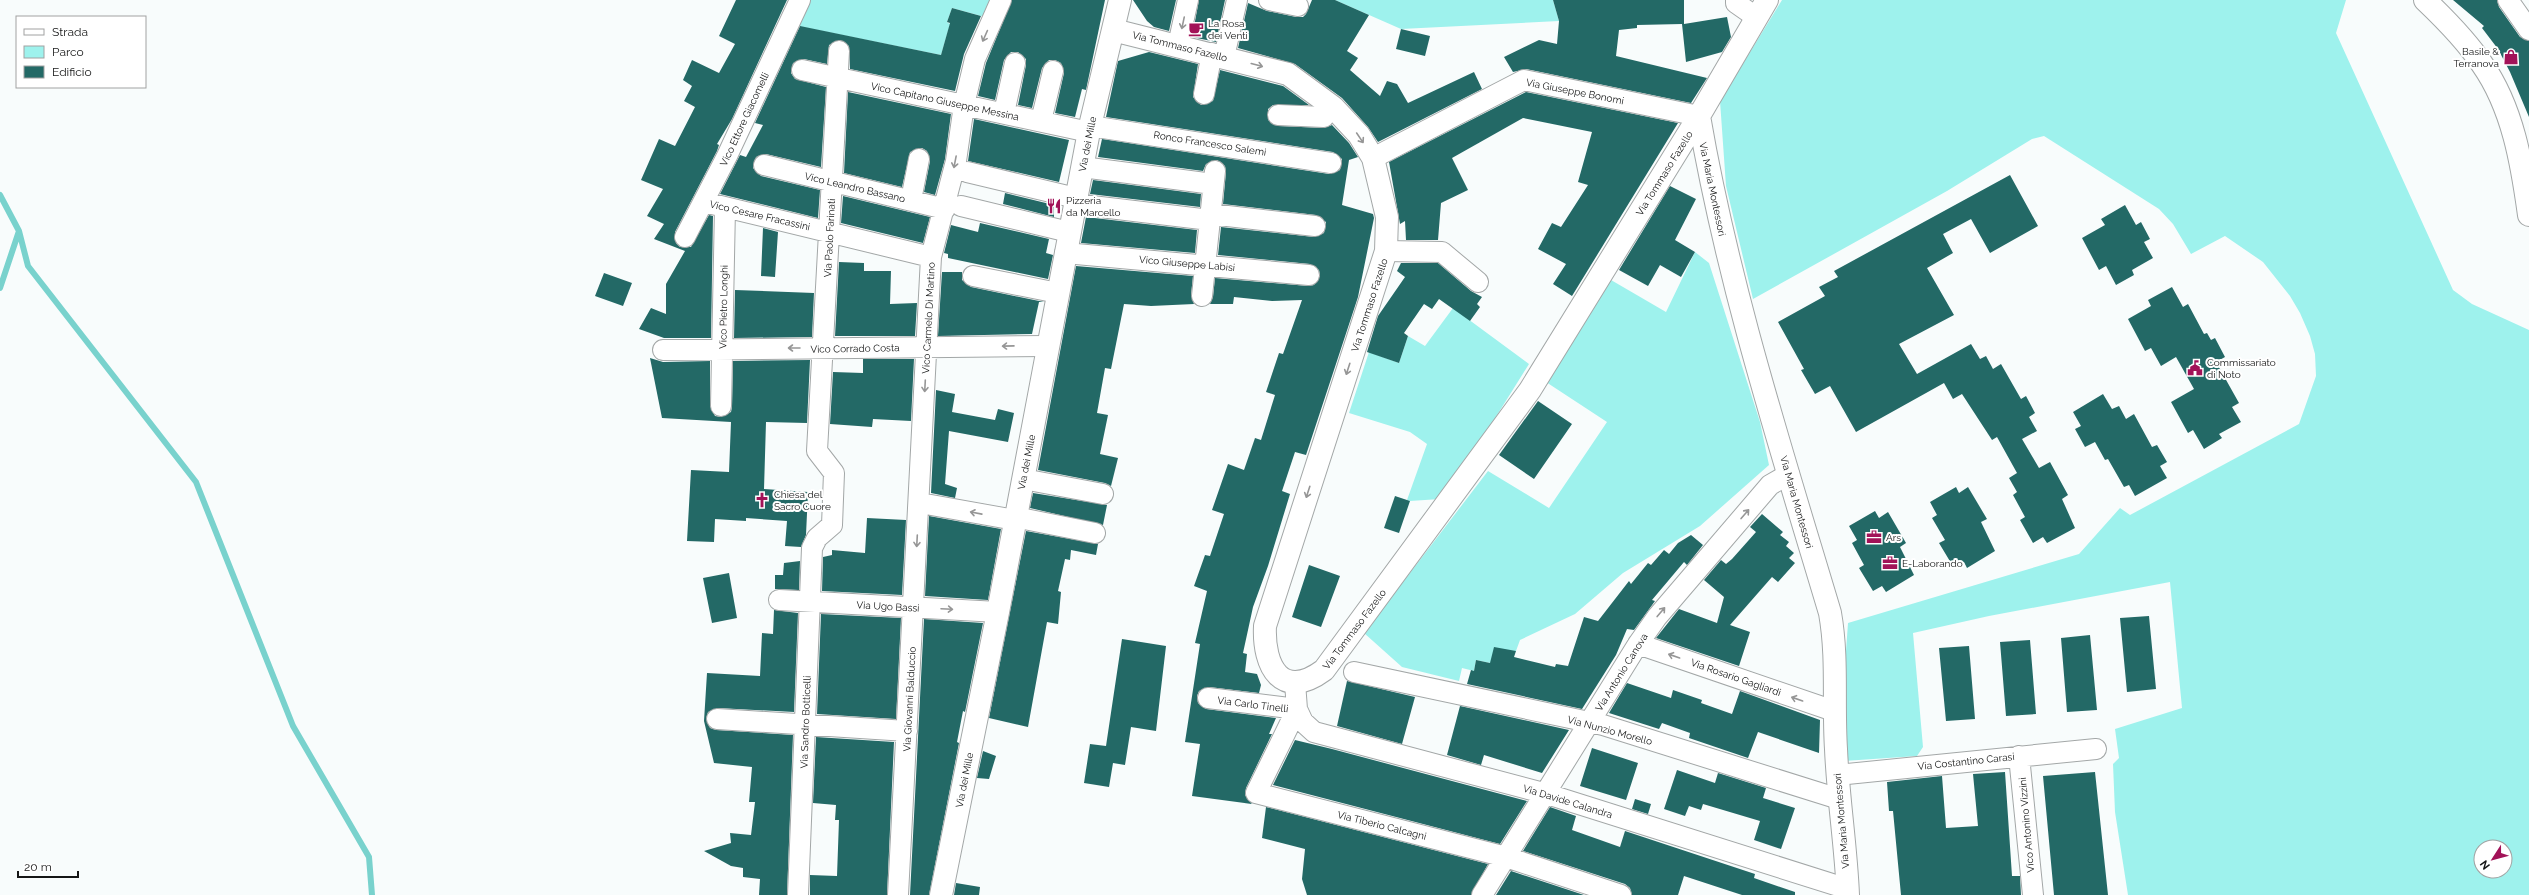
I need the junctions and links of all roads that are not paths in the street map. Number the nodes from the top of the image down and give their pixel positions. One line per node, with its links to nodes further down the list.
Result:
1 (800, 0): 38 (street, Vico Ettore Giacomelli)
2 (1001, 0): 22 (street, Vico Carmelo Di Martino, one-way to 22)
3 (1120, 0): 12 (main road, Via dei Mille)
4 (1188, 0): 14 (street, one-way to 14)
5 (1237, 0): 16 (street)
6 (1269, 0): 10 (street)
7 (1736, 0): 11 (street)
8 (2425, 0): 41 (main road)
9 (2508, 0): 13 (street)
10 (1298, 6)
11 (1761, 9): 25 (main road, Via Tommaso Fazello)
12 (1113, 30): 14 (main road, Via Tommaso Fazello); 28 (main road, Via dei Mille)
13 (2529, 30)
14 (1178, 45): 16 (main road, Via Tommaso Fazello)
15 (839, 51): 20 (street, Via Paolo Farinati)
16 (1218, 55): 21 (street); 29 (main road, Via Tommaso Fazello, one-way to 29)
17 (1015, 63): 23 (street)
18 (802, 70): 20 (street, Vico Capitano Giuseppe Messina)
19 (1053, 71): 27 (street)
20 (837, 78): 22 (street, Vico Capitano Giuseppe Messina); 35 (street, Via Paolo Farinati)
21 (1204, 94)
22 (964, 105): 23 (street, Vico Capitano Giuseppe Messina); 40 (street, Vico Carmelo Di Martino, one-way to 40)
23 (1004, 113): 27 (street, Vico Capitano Giuseppe Messina)
24 (1278, 115): 26 (street)
25 (1699, 116): 29 (street, Via Giuseppe Bonomi); 61 (main road, Via Maria Montessori); 74 (main road, Via Tommaso Fazello)
26 (1324, 117)
27 (1041, 120): 28 (street, Vico Capitano Giuseppe Messina)
28 (1089, 129): 31 (street, Ronco Francesco Salemi); 33 (main road, Via dei Mille)
29 (1373, 158): 47 (main road, Via Tommaso Fazello)
30 (919, 159): 36 (street)
31 (1331, 163)
32 (764, 165): 35 (street, Vico Leandro Bassano)
33 (1082, 167): 37 (main road, Via dei Mille); 42 (street)
34 (967, 172): 37 (street)
35 (832, 181): 36 (street, Vico Leandro Bassano); 44 (street, Via Paolo Farinati)
36 (911, 200): 40 (street, Vico Leandro Bassano)
37 (1075, 201): 42 (street); 46 (main road, Via dei Mille)
38 (704, 202): 39 (street, Vico Cesare Fracassini); 45 (street, Vico Ettore Giacomelli)
39 (725, 208): 44 (street, Vico Cesare Fracassini); 58 (street, Vico Pietro Longhi)
40 (953, 208): 46 (street, Vico Leandro Bassano); 48 (street, Vico Carmelo Di Martino)
41 (2529, 215)
42 (1210, 217): 43 (street); 49 (street)
43 (1315, 226)
44 (829, 231): 48 (street, Vico Cesare Fracassini); 57 (street, Via Paolo Farinati)
45 (685, 237)
46 (1067, 242): 49 (street, Vico Giuseppe Labisi); 53 (main road, Via dei Mille)
47 (1386, 252): 52 (street); 74 (main road, Via Tommaso Fazello, one-way to 74)
48 (931, 257): 56 (street, Vico Carmelo Di Martino)
49 (1205, 265): 50 (street, Vico Giuseppe Labisi); 54 (street)
50 (1309, 275)
51 (973, 276): 53 (street)
52 (1478, 282)
53 (1058, 293): 55 (main road, Via dei Mille)
54 (1202, 296)
55 (1047, 346): 56 (street, Vico Corrado Costa, one-way to 56); 62 (main road, Via dei Mille)
56 (927, 347): 57 (street, Vico Corrado Costa); 64 (street, Vico Carmelo Di Martino, one-way to 64)
57 (823, 348): 58 (street, Vico Corrado Costa, one-way to 58); 67 (street, Via Paolo Farinati)
58 (722, 349): 59 (street, Vico Corrado Costa); 60 (street, Vico Pietro Longhi)
59 (663, 350)
60 (721, 406)
61 (1789, 474): 72 (street, Via Antonio Canova, one-way to 61); 77 (main road, Via Maria Montessori)
62 (1023, 479): 63 (street); 65 (main road, Via dei Mille)
63 (1102, 494)
64 (920, 503): 65 (street, one-way to 64); 70 (street, Via Giovanni Balduccio, one-way to 70)
65 (1015, 519): 66 (street); 71 (main road, Via dei Mille)
66 (1095, 533)
67 (812, 548): 69 (street, Via Sandro Botticelli)
68 (779, 600): 69 (street, Via Ugo Bassi)
69 (810, 602): 70 (street, Via Ugo Bassi); 80 (street, Via Sandro Botticelli)
70 (913, 608): 71 (street, Via Ugo Bassi, one-way to 71); 81 (street, Via Giovanni Balduccio)
71 (998, 612): 91 (main road, Via dei Mille)
72 (1638, 644): 77 (street, Via Rosario Gagliardi, one-way to 72); 79 (street, Via Antonio Canova)
73 (1354, 672): 79 (street, Via Nunzio Morello)
74 (1295, 683): 76 (street)
75 (1208, 698): 76 (street, Via Carlo Tinelli)
76 (1297, 709): 85 (street, Via Davide Calandra); 87 (street, Via Tiberio Calcagni)
77 (1834, 711): 84 (main road, Via Maria Montessori)
78 (717, 719): 80 (street)
79 (1590, 722): 85 (street, Via Antonio Canova); 86 (street, Via Nunzio Morello)
80 (805, 726): 81 (street); 89 (street, Via Sandro Botticelli)
81 (907, 731): 90 (street, Via Giovanni Balduccio)
82 (2096, 749): 83 (street, Via Costantino Carasi)
83 (2019, 756): 84 (street, Via Costantino Carasi); 94 (street, Vico Antonino Vizzini)
84 (1837, 775): 86 (main road, Via Maria Montessori)
85 (1546, 794): 87 (street, Via Antonio Canova); 88 (street, Via Davide Calandra)
86 (1839, 799): 88 (main road, Via Maria Montessori)
87 (1506, 857): 92 (street, Via Antonio Canova); 93 (street, Via Tiberio Calcagni)
88 (1848, 892)
89 (798, 895)
90 (898, 895)
91 (941, 895)
92 (1482, 895)
93 (1621, 895)
94 (2033, 895)

